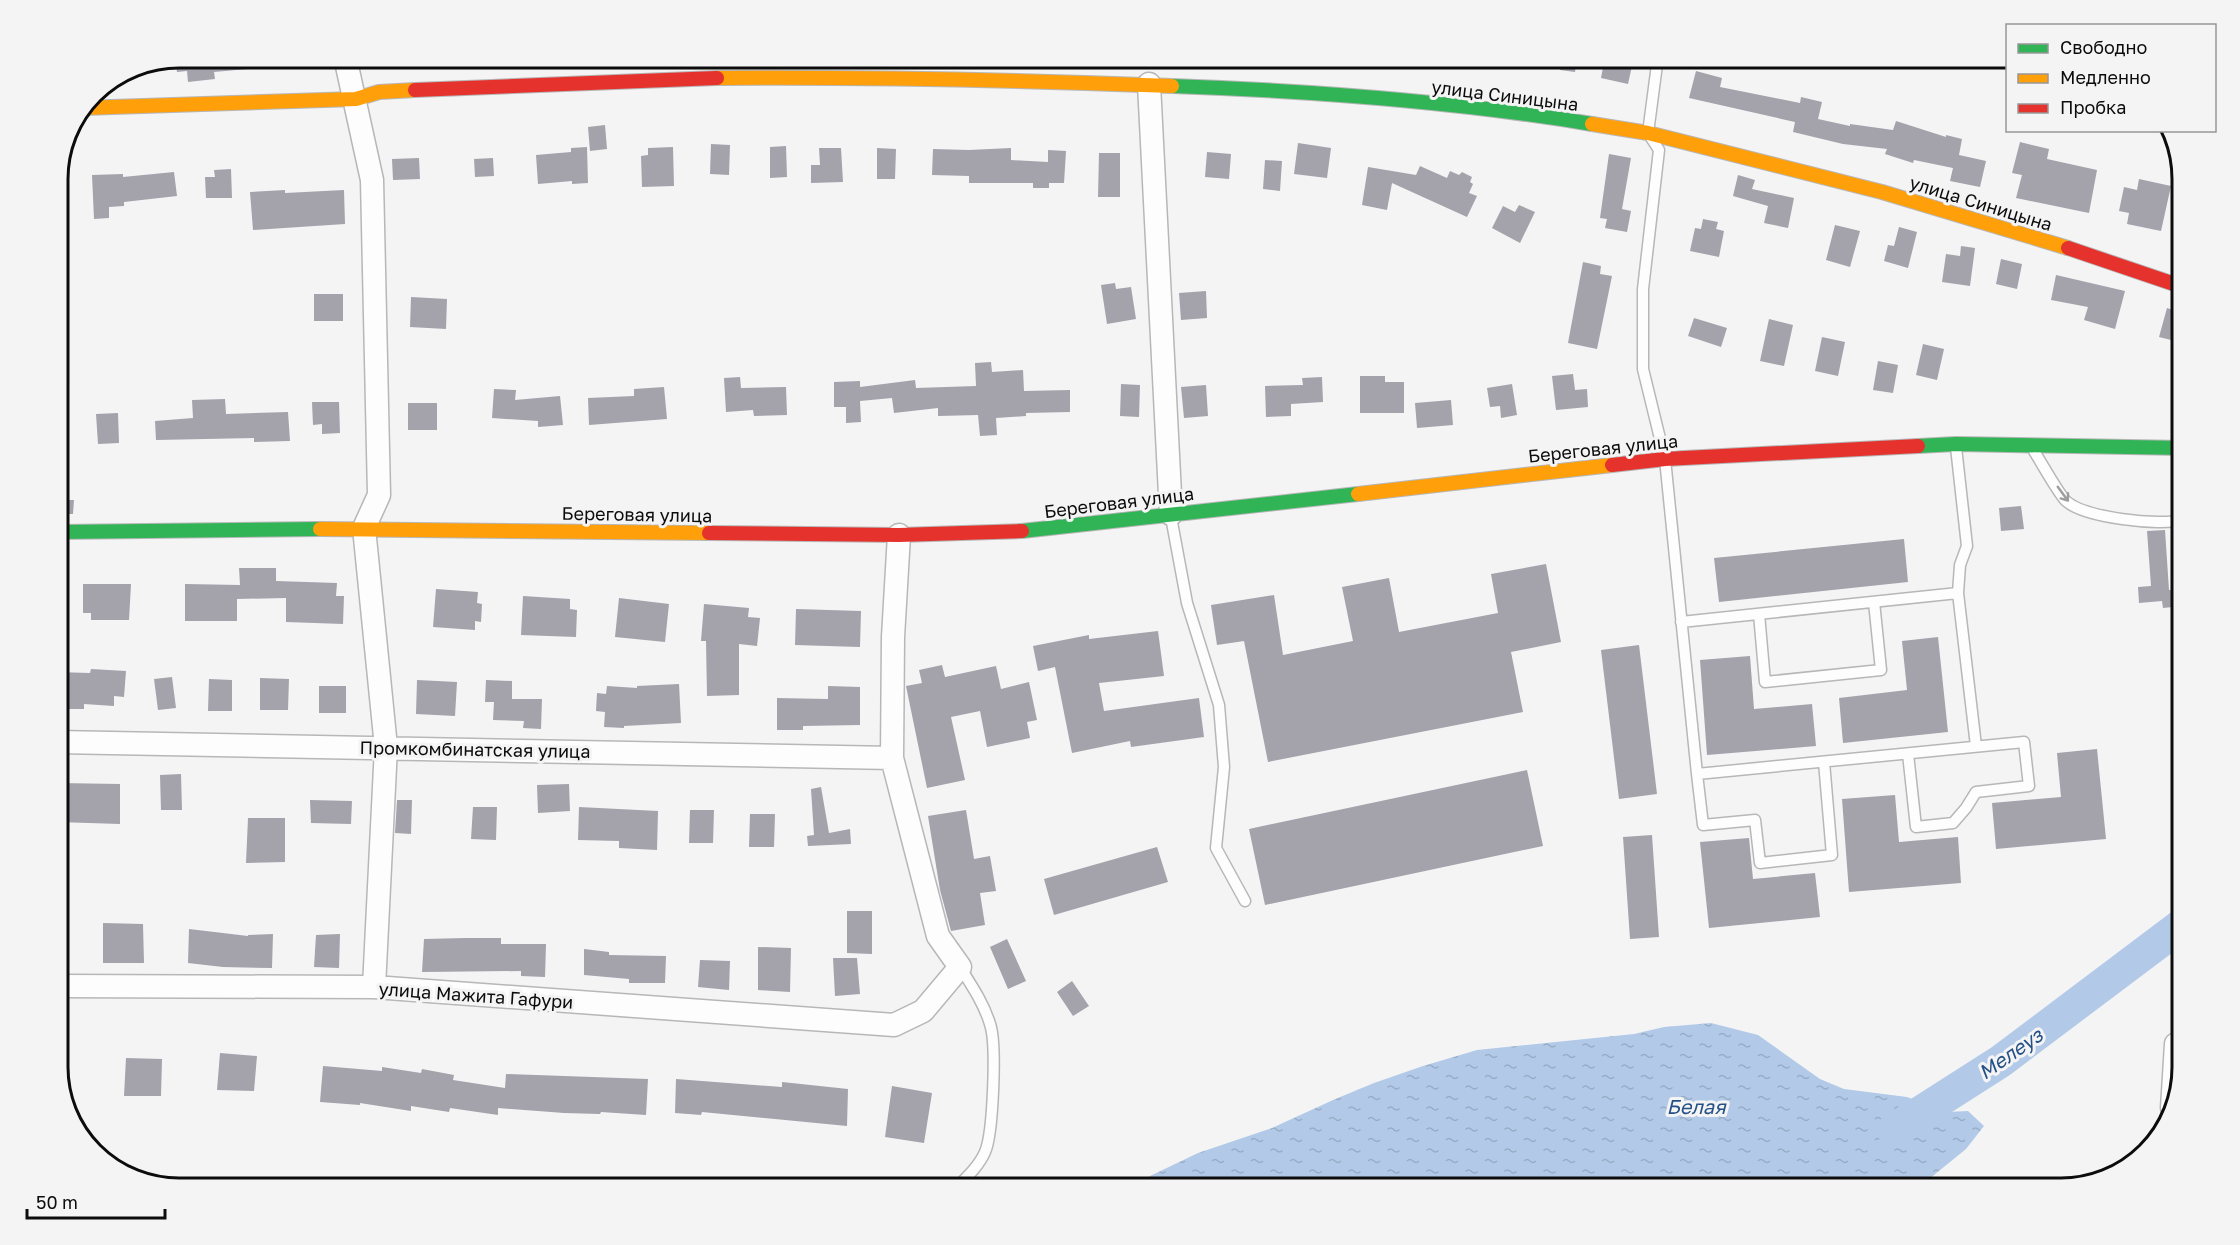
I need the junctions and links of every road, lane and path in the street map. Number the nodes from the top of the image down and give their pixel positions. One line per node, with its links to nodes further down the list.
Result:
1 (348, 68): 4 (street)
2 (1657, 68): 6 (lane)
3 (1149, 84): 4 (main road, улица Синицына); 6 (main road, улица Синицына); 12 (street)
4 (356, 99): 5 (main road, улица Синицына); 14 (street)
5 (93, 108)
6 (1648, 133): 7 (main road, улица Синицына); 11 (lane)
7 (2172, 283)
8 (1956, 444): 9 (main road, Береговая улица); 11 (main road, Береговая улица); 17 (lane)
9 (2031, 445): 10 (main road, Береговая улица); 13 (lane, one-way to 13)
10 (2172, 448)
11 (1665, 459): 12 (main road, Береговая улица); 20 (lane)
12 (1171, 514): 16 (main road, Береговая улица); 28 (lane)
13 (2172, 523)
14 (364, 528): 15 (main road, Береговая улица); 16 (main road, Береговая улица); 23 (street)
15 (68, 532)
16 (899, 535): 25 (street)
17 (1958, 593): 18 (lane); 22 (lane)
18 (1874, 602): 19 (lane); 19 (lane)
19 (1759, 614): 20 (lane)
20 (1681, 622): 27 (lane)
21 (68, 742): 23 (street, Промкомбинатская улица)
22 (1977, 746): 24 (lane); 24 (lane)
23 (386, 747): 25 (street, Промкомбинатская улица); 31 (street)
24 (1908, 754): 26 (lane)
25 (892, 758): 29 (street)
26 (1824, 762): 27 (lane); 27 (lane)
27 (1697, 774)
28 (1245, 901)
29 (960, 967): 31 (street, улица Мажита Гафури); 32 (lane)
30 (68, 986): 31 (street, улица Мажита Гафури)
31 (374, 987)
32 (966, 1178)

